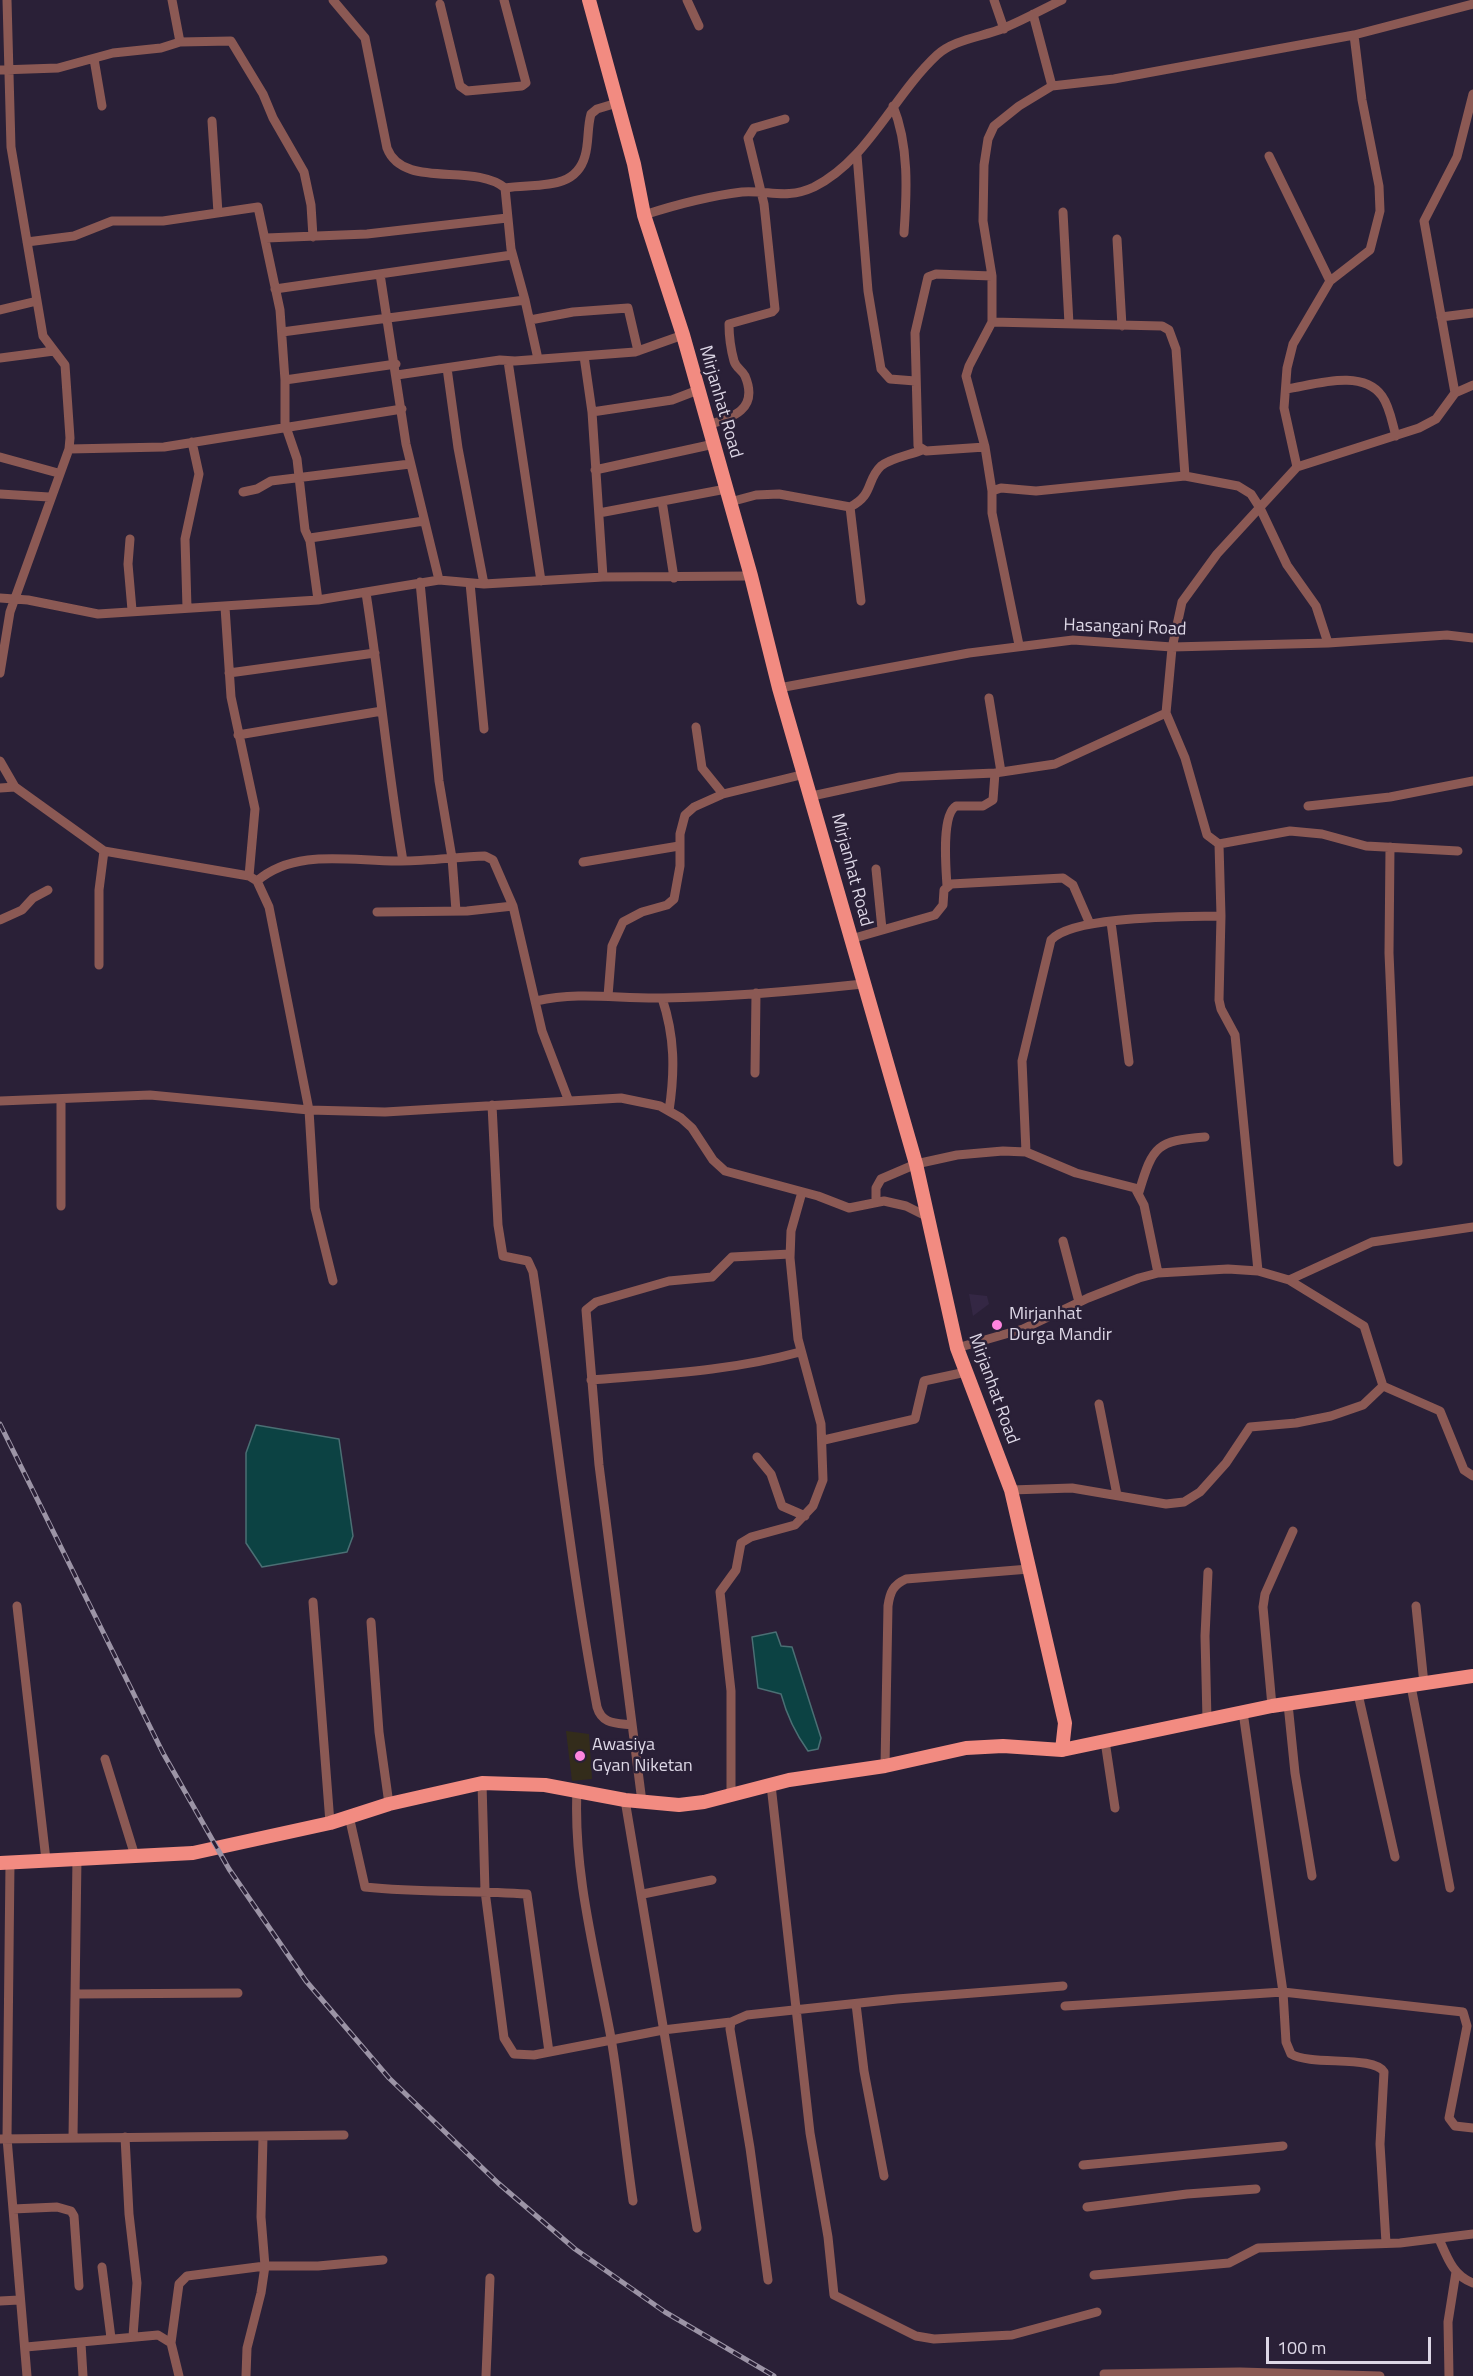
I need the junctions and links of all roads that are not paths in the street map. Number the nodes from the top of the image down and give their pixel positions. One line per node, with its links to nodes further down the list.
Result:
1 (7, 0): 17 (street)
2 (172, 0): 15 (street)
3 (333, 0): 27 (street)
4 (504, 0): 9 (street)
5 (589, 0): 20 (main road, Mirjanhat Road)
6 (687, 0): 12 (street)
7 (994, 0): 13 (street)
8 (1062, 0): 11 (street)
9 (440, 4)
10 (1473, 4): 14 (street)
11 (1033, 14): 13 (street); 18 (street)
12 (699, 26)
13 (1004, 29): 22 (street)
14 (1354, 35): 18 (street); 41 (street)
15 (180, 42): 16 (street); 34 (street)
16 (94, 59): 17 (street); 21 (street)
17 (3, 70): 37 (street)
18 (1052, 86): 40 (street)
19 (1473, 94): 47 (street)
20 (617, 104): 27 (street); 31 (main road, Mirjanhat Road)
21 (102, 106)
22 (893, 106): 25 (street); 33 (street)
23 (785, 119): 28 (street)
24 (212, 121): 30 (street)
25 (857, 155): 28 (street); 65 (street)
26 (1269, 156): 41 (street)
27 (505, 188): 32 (street)
28 (761, 194): 31 (street); 72 (street)
29 (1063, 212): 51 (street)
30 (218, 213): 35 (street); 37 (street)
31 (644, 215): 54 (main road, Mirjanhat Road)
32 (507, 218): 34 (street); 38 (street)
33 (904, 233)
34 (313, 237): 35 (street)
35 (266, 238): 42 (street)
36 (1117, 239): 52 (street)
37 (27, 242): 44 (street)
38 (512, 255): 39 (street); 43 (street)
39 (380, 274): 42 (street); 48 (street)
40 (992, 276): 50 (street); 65 (street)
41 (1330, 280): 67 (street)
42 (276, 288): 53 (street)
43 (525, 300): 48 (street); 49 (street)
44 (36, 301): 45 (street); 55 (street)
45 (0, 310)
46 (1473, 313): 47 (street)
47 (1441, 317): 69 (street)
48 (387, 319): 53 (street); 61 (street)
49 (530, 320): 56 (street); 59 (street)
50 (992, 322): 51 (street); 77 (street)
51 (1069, 324): 52 (street)
52 (1122, 326): 85 (street)
53 (282, 332): 64 (street)
54 (683, 335): 56 (street); 68 (main road, Mirjanhat Road)
55 (54, 351): 58 (street); 78 (street)
56 (638, 351): 57 (street)
57 (584, 356): 59 (street); 71 (street)
58 (0, 358)
59 (538, 359): 60 (street)
60 (508, 361): 62 (street); 103 (street)
61 (396, 364): 63 (street); 64 (street)
62 (447, 368): 63 (street); 106 (street)
63 (397, 375): 70 (street)
64 (285, 380): 73 (street)
65 (915, 381): 79 (street)
66 (1473, 385): 69 (street)
67 (1286, 389): 74 (street); 82 (street)
68 (698, 390): 71 (street); 72 (main road, Mirjanhat Road)
69 (1455, 393): 74 (street)
70 (402, 409): 73 (street); 81 (street)
71 (592, 412): 83 (street)
72 (707, 425): 76 (main road, Mirjanhat Road)
73 (286, 428): 75 (street); 86 (street)
74 (1396, 436): 82 (street)
75 (192, 442): 78 (street); 113 (street)
76 (714, 444): 83 (street); 90 (main road, Mirjanhat Road)
77 (985, 447): 79 (street); 87 (street)
78 (69, 449): 84 (street)
79 (922, 450): 93 (street)
80 (0, 457): 84 (street)
81 (410, 464): 86 (street); 96 (street)
82 (1297, 467): 94 (street)
83 (595, 470): 95 (street)
84 (58, 473): 91 (street)
85 (1185, 476): 87 (street); 94 (street)
86 (300, 477): 88 (street); 97 (street)
87 (992, 491): 117 (street)
88 (243, 492)
89 (0, 494): 91 (street)
90 (728, 495): 92 (street); 93 (street); 99 (main road, Mirjanhat Road)
91 (49, 497): 109 (street)
92 (662, 501): 95 (street); 101 (street)
93 (850, 507): 111 (street)
94 (1260, 508): 116 (street); 118 (street)
95 (599, 513): 100 (street)
96 (424, 521): 97 (street); 102 (street)
97 (310, 538): 110 (street)
98 (130, 539): 114 (street)
99 (751, 576): 101 (street); 122 (main road, Mirjanhat Road)
100 (603, 577): 101 (street); 103 (street)
101 (674, 578)
102 (439, 580): 104 (street); 105 (street)
103 (541, 581): 106 (street)
104 (420, 582): 107 (street); 143 (street)
105 (470, 583): 106 (street); 127 (street)
106 (484, 584)
107 (366, 594): 110 (street); 119 (street)
108 (0, 598): 109 (street)
109 (15, 598): 114 (street); 120 (street)
110 (318, 600): 112 (street)
111 (861, 602)
112 (225, 607): 113 (street); 121 (street)
113 (188, 608): 114 (street)
114 (132, 610)
115 (1473, 638): 116 (street, Hasanganj Road)
116 (1328, 643): 118 (street, Hasanganj Road)
117 (1019, 645): 118 (street, Hasanganj Road); 122 (street, Hasanganj Road)
118 (1172, 647): 125 (street)
119 (375, 653): 121 (street); 124 (street)
120 (0, 673)
121 (228, 673): 128 (street)
122 (779, 688): 131 (main road, Mirjanhat Road)
123 (989, 698): 130 (street)
124 (382, 711): 128 (street); 144 (street)
125 (1166, 713): 130 (street); 138 (street)
126 (696, 727): 135 (street)
127 (484, 729)
128 (238, 735): 147 (street)
129 (0, 761): 133 (street)
130 (998, 773): 136 (street); 148 (street)
131 (805, 774): 135 (street); 136 (main road, Mirjanhat Road)
132 (1473, 781): 137 (street)
133 (15, 787): 134 (street); 141 (street)
134 (0, 788)
135 (723, 794): 139 (street)
136 (812, 796): 158 (main road, Mirjanhat Road)
137 (1308, 806)
138 (1219, 844): 140 (street); 153 (street)
139 (679, 846): 145 (street); 162 (street)
140 (1390, 847): 142 (street); 175 (street)
141 (104, 851): 147 (street); 159 (street)
142 (1458, 851)
143 (452, 858): 144 (street); 150 (street); 151 (street)
144 (403, 861): 147 (street)
145 (583, 862)
146 (876, 869): 157 (street)
147 (253, 879): 171 (street)
148 (947, 886): 156 (street); 157 (street)
149 (48, 890): 154 (street)
150 (513, 906): 151 (street); 164 (street)
151 (456, 911): 152 (street)
152 (377, 912)
153 (1221, 916): 155 (street); 185 (street)
154 (0, 920)
155 (1111, 922): 156 (street); 165 (street)
156 (1090, 924): 174 (street)
157 (882, 929): 158 (street)
158 (851, 939): 160 (main road, Mirjanhat Road)
159 (99, 965)
160 (863, 984): 161 (street); 176 (main road, Mirjanhat Road)
161 (756, 993): 163 (street); 166 (street)
162 (608, 996): 163 (street); 164 (street)
163 (662, 998): 172 (street)
164 (536, 1001): 167 (street)
165 (1129, 1062)
166 (755, 1073)
167 (568, 1099): 170 (street); 172 (street)
168 (0, 1101): 169 (street)
169 (62, 1101): 171 (street); 180 (street)
170 (492, 1105): 171 (street); 216 (street)
171 (309, 1110): 188 (street)
172 (669, 1111): 177 (street)
173 (1205, 1137): 178 (street)
174 (1026, 1152): 176 (street); 178 (street)
175 (1398, 1162)
176 (916, 1164): 179 (street); 181 (main road, Mirjanhat Road)
177 (802, 1192): 179 (street); 184 (street)
178 (1139, 1192): 186 (street)
179 (876, 1202): 181 (street)
180 (61, 1206)
181 (930, 1218): 190 (main road, Mirjanhat Road)
182 (1473, 1227): 187 (street)
183 (1063, 1241): 189 (street)
184 (790, 1254): 191 (street); 193 (street)
185 (1258, 1271): 186 (street); 187 (street)
186 (1158, 1274): 189 (street)
187 (1289, 1280): 194 (street)
188 (333, 1281)
189 (1079, 1302): 190 (street)
190 (957, 1348): 192 (main road, Mirjanhat Road)
191 (800, 1352): 193 (street); 196 (street)
192 (966, 1372): 196 (street); 199 (main road, Mirjanhat Road)
193 (591, 1380): 216 (street)
194 (1383, 1386): 198 (street); 200 (street)
195 (1099, 1404): 200 (street)
196 (824, 1440): 201 (street)
197 (757, 1457): 201 (street)
198 (1473, 1476)
199 (1011, 1490): 200 (street); 203 (main road, Mirjanhat Road)
200 (1117, 1495)
201 (805, 1516): 224 (street)
202 (1293, 1531): 213 (street)
203 (1029, 1569): 218 (main road, Mirjanhat Road); 220 (street)
204 (1208, 1572): 215 (street)
205 (313, 1602): 230 (street)
206 (17, 1606): 234 (street)
207 (1416, 1606): 210 (street)
208 (371, 1622): 227 (street)
209 (1473, 1676): 210 (main road)
210 (1417, 1685): 211 (main road); 238 (street)
211 (1358, 1694): 212 (main road); 232 (street)
212 (1288, 1704): 213 (main road); 236 (street)
213 (1272, 1706): 214 (main road)
214 (1243, 1712): 215 (main road); 243 (street)
215 (1206, 1720): 217 (main road)
216 (631, 1725): 226 (street)
217 (1105, 1741): 218 (main road); 228 (street)
218 (1062, 1750): 220 (main road)
219 (105, 1759): 231 (street)
220 (885, 1766): 222 (main road)
221 (482, 1784): 223 (main road); 227 (main road); 239 (street)
222 (771, 1785): 224 (main road); 248 (street)
223 (577, 1790): 225 (main road); 251 (street)
224 (731, 1796): 226 (main road)
225 (626, 1800): 226 (main road); 240 (street)
226 (642, 1802)
227 (389, 1804): 229 (main road)
228 (1115, 1808)
229 (349, 1816): 230 (main road); 239 (street)
230 (330, 1823): 231 (main road)
231 (135, 1856): 233 (main road)
232 (1395, 1857)
233 (77, 1858): 234 (main road); 245 (street)
234 (46, 1860): 235 (main road)
235 (5, 1863): 241 (street)
236 (1312, 1876)
237 (712, 1880): 240 (street)
238 (1450, 1888)
239 (485, 1891): 253 (street); 253 (street)
240 (643, 1894): 250 (street)
241 (5, 1969): 259 (street)
242 (1063, 1986): 246 (street)
243 (1283, 1992): 247 (street); 252 (street); 270 (street)
244 (238, 1993): 245 (street)
245 (76, 1994): 256 (street)
246 (856, 2004): 248 (street); 262 (street)
247 (1065, 2006)
248 (795, 2011): 249 (street); 282 (street)
249 (731, 2022): 250 (street); 277 (street)
250 (663, 2030): 251 (street); 267 (street)
251 (611, 2040): 253 (street); 264 (street)
252 (1468, 2044): 254 (street)
253 (549, 2052)
254 (1473, 2128)
255 (344, 2135): 258 (street)
256 (73, 2137): 257 (street); 259 (street)
257 (125, 2137): 258 (street); 283 (street)
258 (263, 2137): 272 (street)
259 (3, 2138): 266 (street)
260 (1283, 2146): 261 (street)
261 (1083, 2166)
262 (884, 2176)
263 (1256, 2189): 265 (street)
264 (633, 2201)
265 (1087, 2206)
266 (13, 2209): 279 (street); 280 (street)
267 (697, 2228)
268 (1473, 2234): 269 (street)
269 (1439, 2239): 270 (street); 274 (street)
270 (1386, 2243): 275 (street)
271 (383, 2260): 272 (street)
272 (265, 2266): 286 (street); 292 (street)
273 (102, 2267): 284 (street)
274 (1455, 2272): 278 (street); 295 (street)
275 (1094, 2275)
276 (490, 2278): 293 (street)
277 (768, 2280)
278 (1473, 2283)
279 (79, 2286)
280 (19, 2300): 281 (street); 287 (street)
281 (0, 2301)
282 (1097, 2312)
283 (133, 2336): 284 (street); 286 (street)
284 (111, 2338): 285 (street)
285 (81, 2343): 287 (street); 290 (street)
286 (171, 2343): 291 (street)
287 (26, 2347): 289 (street)
288 (1104, 2374): 294 (street)
289 (27, 2376)
290 (83, 2376)
291 (179, 2376)
292 (246, 2376)
293 (486, 2376)
294 (1380, 2376)
295 (1449, 2376)

